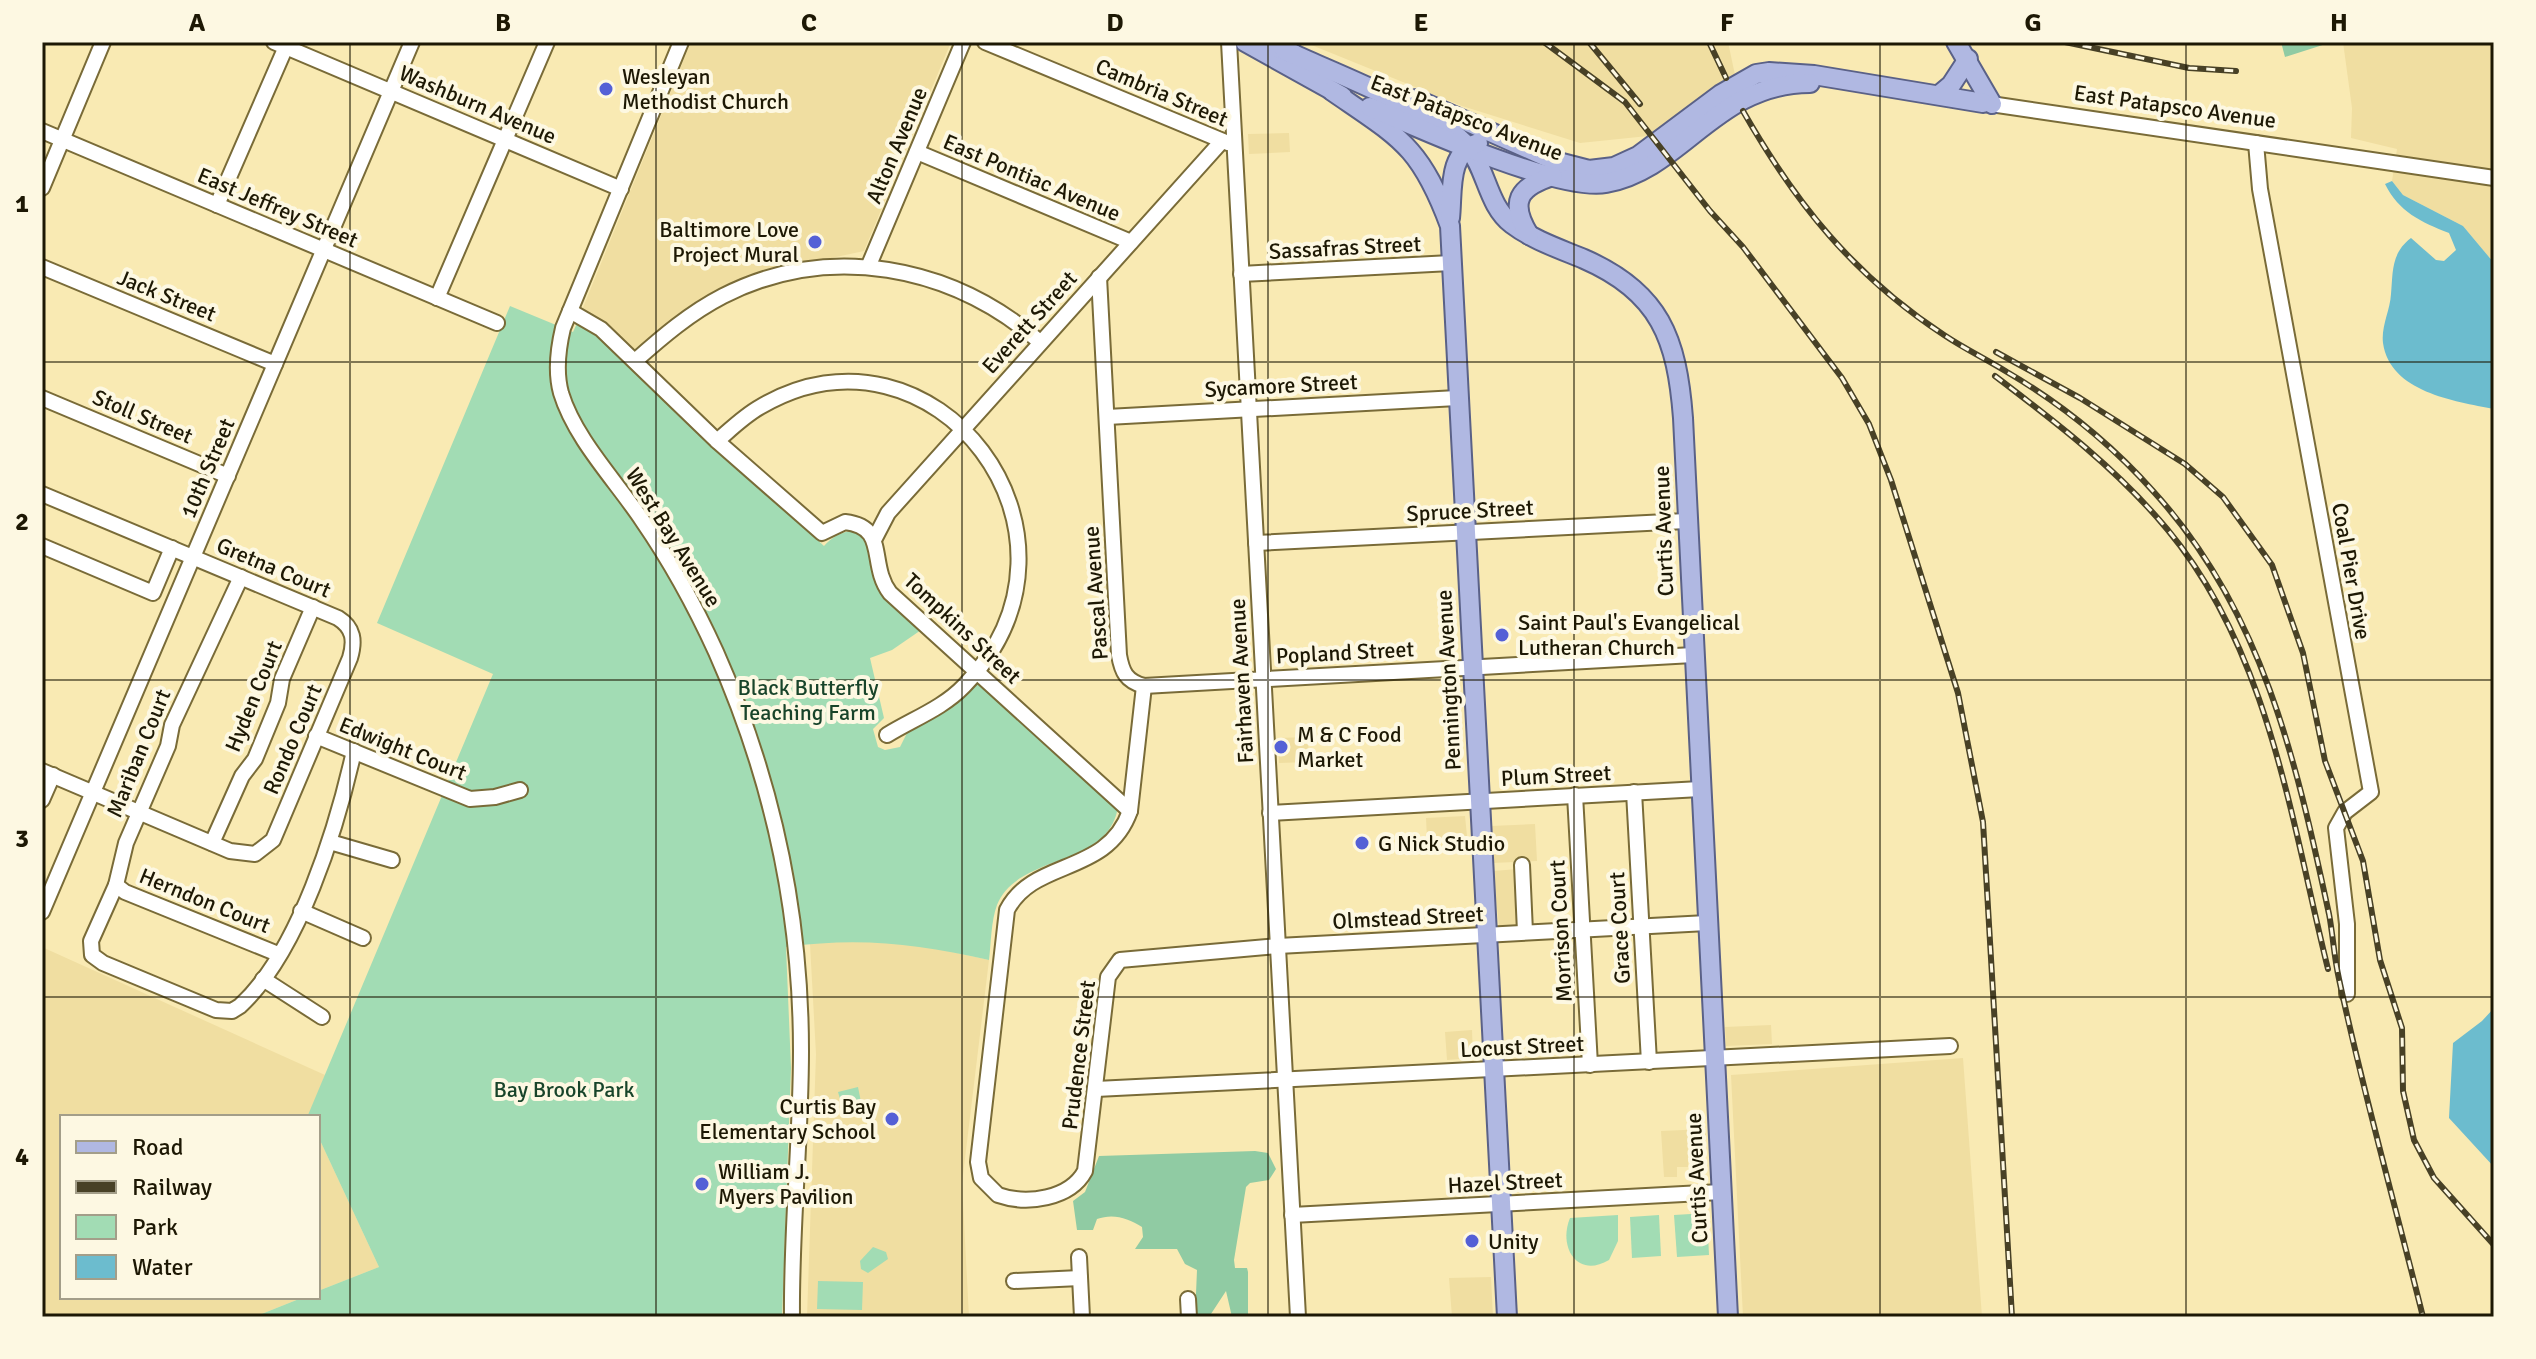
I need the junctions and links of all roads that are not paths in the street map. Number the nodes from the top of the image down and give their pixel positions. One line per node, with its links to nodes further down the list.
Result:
1 (103, 42): 20 (street)
2 (412, 42): 16 (street, 10th Street)
3 (547, 42): 21 (street)
4 (681, 42): 29 (street, West Bay Avenue)
5 (963, 42): 25 (street, Alton Avenue)
6 (985, 42): 12 (street, Cambria Street)
7 (1229, 42): 22 (street, Fairhaven Avenue)
8 (1245, 42): 15 (main road, East Patapsco Avenue)
9 (1259, 42): 13 (main road, East Patapsco Avenue)
10 (1956, 42): 14 (main road)
11 (282, 44): 16 (street, Washburn Avenue); 30 (street)
12 (1011, 48): 22 (street, Cambria Street)
13 (1284, 50): 24 (main road, Curtis Avenue); 26 (main road, East Patapsco Avenue)
14 (1966, 51): 17 (main road); 18 (main road)
15 (1332, 91): 24 (main road, East Patapsco Avenue); 31 (main road, Pennington Avenue)
16 (391, 92): 21 (street, Washburn Avenue); 34 (street, 10th Street)
17 (1939, 95): 18 (main road, East Patapsco Avenue); 26 (main road, East Patapsco Avenue)
18 (1988, 103): 23 (street, East Patapsco Avenue)
19 (42, 131): 20 (street, East Jeffrey Street)
20 (62, 140): 28 (street); 30 (street, East Jeffrey Street)
21 (505, 140): 29 (street, Washburn Avenue); 40 (street)
22 (1228, 143): 33 (street, Everett Street); 38 (street, Fairhaven Avenue)
23 (2256, 143): 27 (street, East Patapsco Avenue); 100 (street, Coal Pier Drive)
24 (1468, 147): 26 (main road, East Patapsco Avenue); 31 (main road); 32 (main road, Curtis Avenue)
25 (917, 152): 33 (street, East Pontiac Avenue); 36 (street, Alton Avenue)
26 (1556, 169): 32 (main road)
27 (2494, 178)
28 (42, 188)
29 (621, 189): 41 (street, West Bay Avenue)
30 (217, 205): 34 (street, East Jeffrey Street)
31 (1450, 226): 35 (main road, Pennington Avenue)
32 (1529, 235): 54 (main road, Curtis Avenue)
33 (1131, 242): 39 (street, Everett Street)
34 (324, 250): 40 (street, East Jeffrey Street); 45 (street, 10th Street)
35 (1451, 263): 38 (street, Sassafras Street); 47 (main road, Pennington Avenue)
36 (869, 265): 43 (street); 44 (street)
37 (42, 267): 45 (street, Jack Street)
38 (1241, 274): 48 (street, Fairhaven Avenue)
39 (1099, 277): 43 (street, Everett Street); 49 (street, Pascal Avenue)
40 (437, 298): 42 (street, East Jeffrey Street)
41 (570, 311): 44 (street); 116 (street, West Bay Avenue)
42 (497, 323)
43 (1040, 342): 50 (street, Everett Street)
44 (635, 361): 51 (street)
45 (275, 364): 52 (street, 10th Street)
46 (42, 398): 52 (street, Stoll Street)
47 (1457, 398): 48 (street, Sycamore Street); 55 (main road, Pennington Avenue)
48 (1249, 409): 49 (street, Sycamore Street); 57 (street, Fairhaven Avenue)
49 (1107, 417): 68 (street, Pascal Avenue)
50 (963, 428): 51 (street); 56 (street, Everett Street); 66 (street)
51 (717, 441): 56 (street)
52 (228, 476): 60 (street, 10th Street)
53 (42, 494): 59 (street, Gretna Court)
54 (1686, 521): 55 (street, Spruce Street); 64 (main road, Curtis Avenue)
55 (1464, 532): 57 (street, Spruce Street); 65 (main road, Pennington Avenue)
56 (875, 538): 66 (street, Tompkins Street)
57 (1256, 543): 67 (street, Fairhaven Avenue)
58 (42, 546): 59 (street)
59 (172, 548): 60 (street, Gretna Court)
60 (193, 557): 61 (street, Gretna Court); 75 (street, 10th Street)
61 (241, 577): 62 (street, Gretna Court); 81 (street, Mariban Court)
62 (313, 607): 63 (street, Gretna Court); 84 (street, Hyden Court)
63 (352, 631): 70 (street, Rondo Court)
64 (1693, 655): 65 (street, Popland Street); 73 (main road, Curtis Avenue)
65 (1471, 667): 67 (street, Popland Street); 79 (main road, Pennington Avenue)
66 (976, 671): 69 (street); 80 (street, Tompkins Street)
67 (1263, 679): 68 (street, Popland Street); 82 (street, Fairhaven Avenue)
68 (1144, 686): 80 (street)
69 (887, 735)
70 (316, 736): 71 (street, Edwight Court); 84 (street, Rondo Court)
71 (354, 751): 74 (street, Edwight Court); 83 (street)
72 (47, 773): 75 (street); 78 (street)
73 (1700, 789): 76 (street, Plum Street); 90 (main road, Curtis Avenue)
74 (520, 790)
75 (93, 792): 81 (street); 89 (street, 10th Street)
76 (1634, 792): 77 (street, Plum Street); 91 (street, Grace Court)
77 (1575, 795): 79 (street, Plum Street); 92 (street, Morrison Court)
78 (42, 800)
79 (1479, 801): 82 (street, Plum Street); 94 (main road, Pennington Avenue)
80 (1130, 811): 108 (street, Prudence Street)
81 (140, 812): 84 (street); 87 (street, Mariban Court)
82 (1270, 813): 96 (street, Fairhaven Avenue)
83 (330, 842): 85 (street); 88 (street)
84 (212, 843)
85 (392, 860)
86 (1522, 865): 93 (street)
87 (116, 885): 97 (street, Herndon Court); 99 (street, Mariban Court)
88 (301, 911): 95 (street); 97 (street)
89 (42, 912)
90 (1707, 923): 91 (street, Olmstead Street); 103 (main road, Curtis Avenue)
91 (1641, 926): 92 (street, Olmstead Street); 104 (street, Grace Court)
92 (1582, 929): 93 (street, Olmstead Street); 105 (street, Morrison Court)
93 (1525, 932): 94 (street, Olmstead Street)
94 (1486, 935): 96 (street, Olmstead Street); 106 (main road, Pennington Avenue)
95 (363, 938)
96 (1278, 946): 98 (street, Olmstead Street); 107 (street, Fairhaven Avenue)
97 (278, 954): 99 (street)
98 (1114, 964): 108 (street, Prudence Street)
99 (263, 979): 101 (street)
100 (2347, 994)
101 (322, 1017)
102 (1950, 1046): 103 (street, Locust Street)
103 (1714, 1058): 104 (street, Locust Street); 109 (main road, Curtis Avenue)
104 (1649, 1062): 105 (street, Locust Street)
105 (1590, 1065): 106 (street, Locust Street)
106 (1493, 1069): 107 (street, Locust Street); 110 (main road, Pennington Avenue)
107 (1285, 1080): 108 (street, Locust Street); 111 (street, Fairhaven Avenue)
108 (1096, 1089)
109 (1721, 1192): 110 (street, Hazel Street); 121 (main road, Curtis Avenue)
110 (1501, 1204): 111 (street, Hazel Street); 120 (main road, Pennington Avenue)
111 (1292, 1215): 119 (street, Fairhaven Avenue)
112 (1079, 1257): 113 (street)
113 (1080, 1278): 114 (street); 117 (street)
114 (1014, 1281)
115 (1188, 1299): 118 (street)
116 (792, 1317)
117 (1082, 1317)
118 (1189, 1317)
119 (1298, 1317)
120 (1507, 1317)
121 (1728, 1317)

